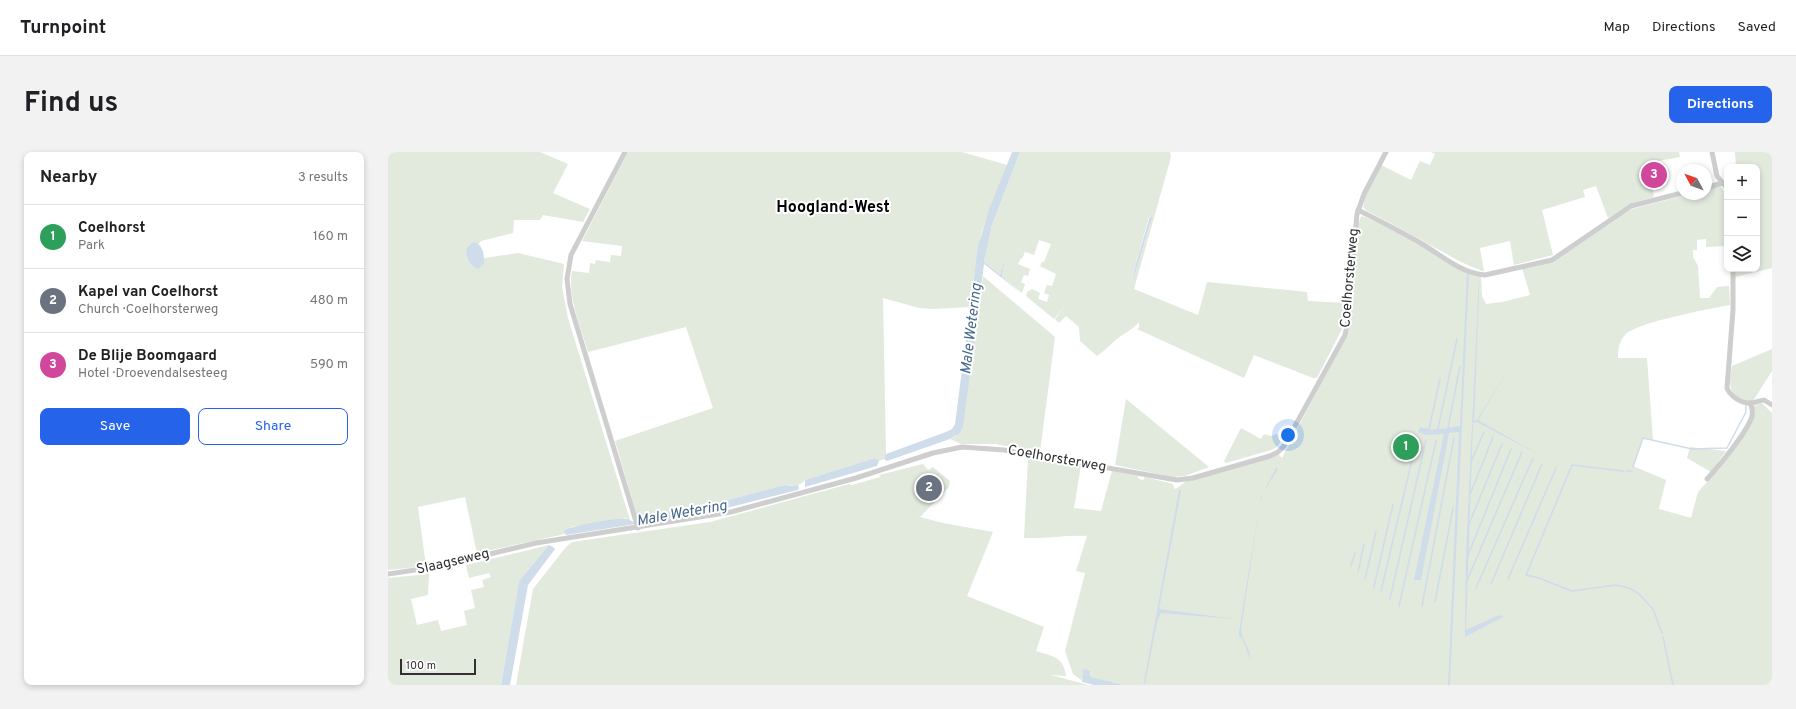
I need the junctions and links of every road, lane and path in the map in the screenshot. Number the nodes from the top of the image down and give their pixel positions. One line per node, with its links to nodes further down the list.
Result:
1 (625, 152): 12 (street)
2 (1386, 152): 7 (street, Coelhorsterweg)
3 (1712, 152): 4 (street)
4 (1722, 183): 5 (street)
5 (1712, 186)
6 (1676, 195): 7 (street)
7 (1358, 210): 12 (street, Coelhorsterweg)
8 (1733, 272): 9 (street)
9 (1750, 404): 10 (street); 11 (street)
10 (1772, 405)
11 (1707, 479)
12 (638, 527): 13 (street, Coelhorsterweg)
13 (517, 547): 14 (street, Slaagseweg)
14 (388, 574)

